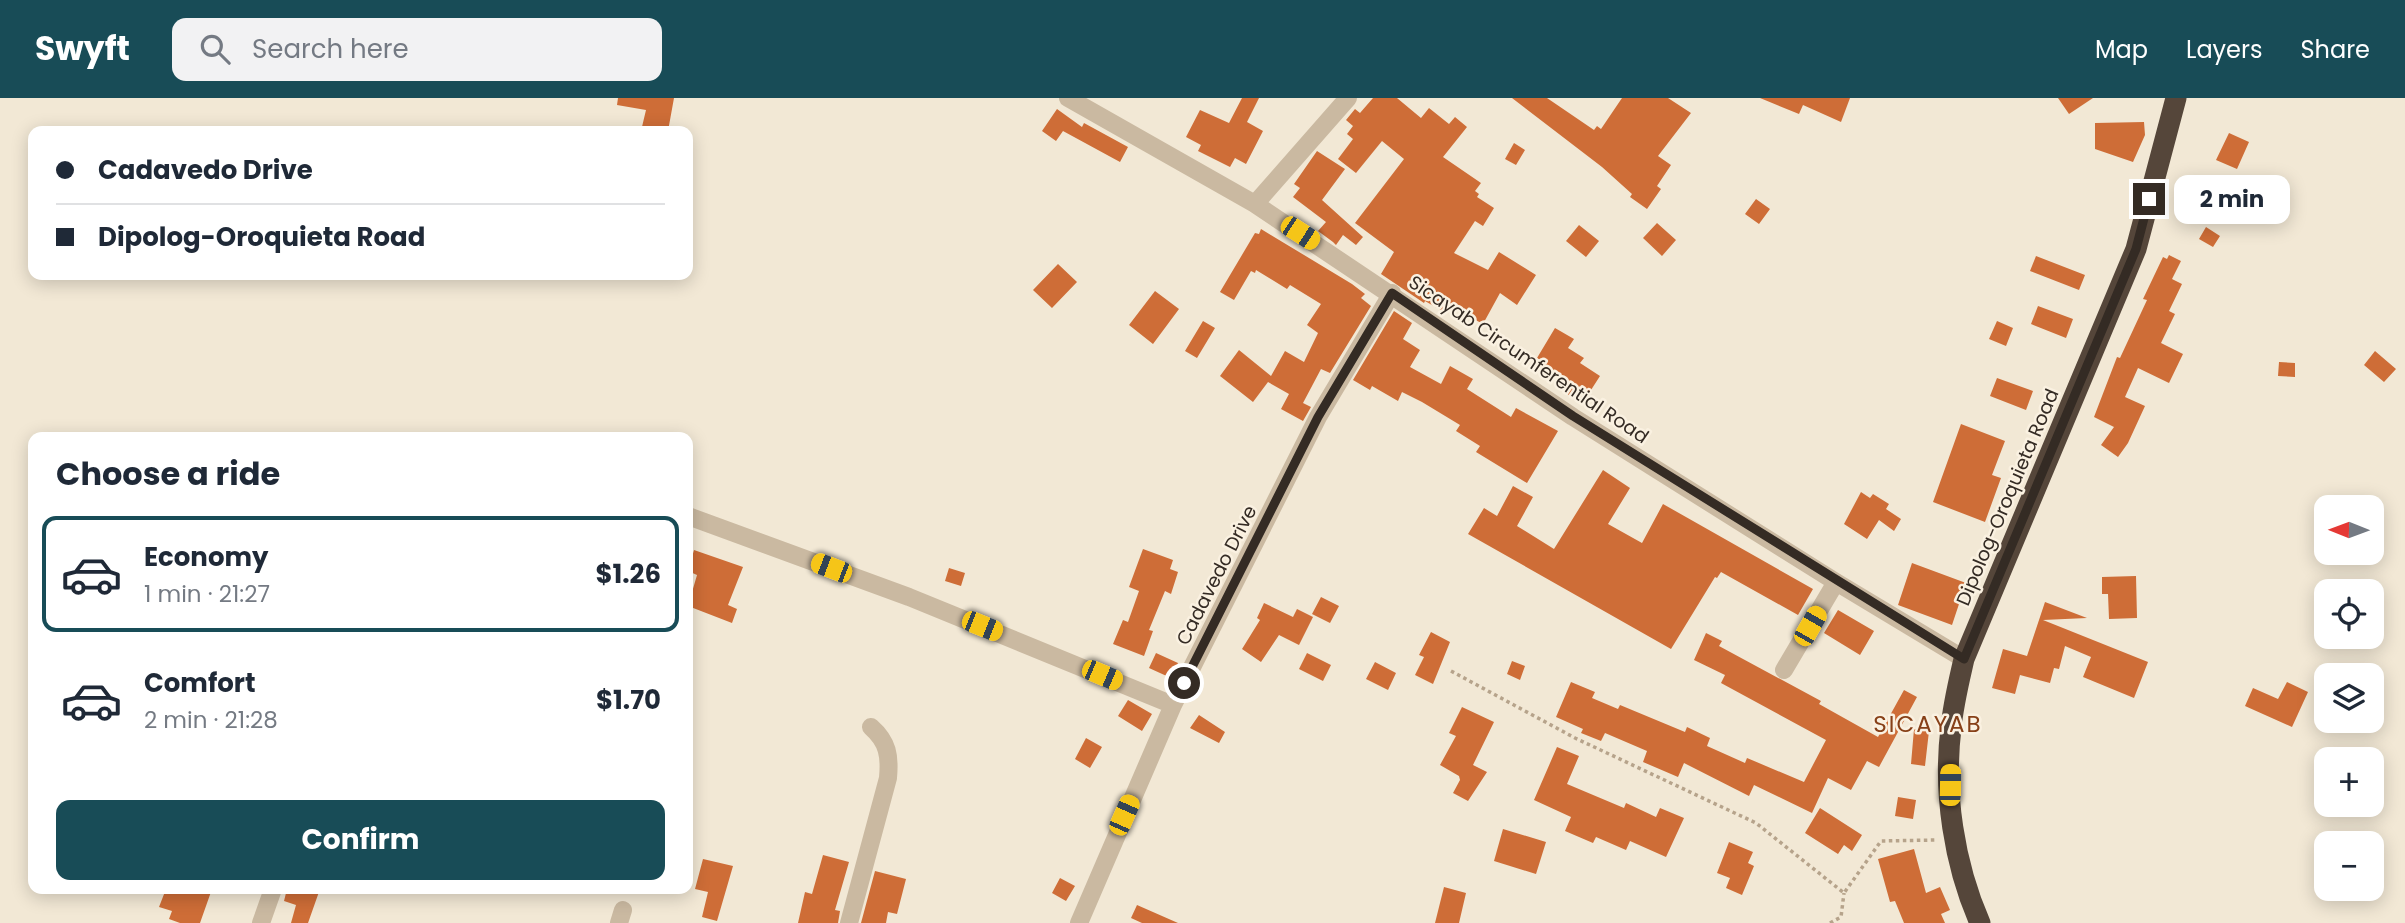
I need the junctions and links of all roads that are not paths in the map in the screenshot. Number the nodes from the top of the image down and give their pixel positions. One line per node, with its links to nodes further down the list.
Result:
1 (1069, 98): 4 (street, Sicayab Circumferential Road)
2 (1348, 98): 4 (street)
3 (2176, 98): 8 (highway, Dipolog-Oroquieta Road)
4 (1255, 204): 5 (street, Sicayab Circumferential Road)
5 (1392, 293): 7 (street, Sicayab Circumferential Road); 10 (street, Cadavedo Drive)
6 (693, 518): 10 (street)
7 (1836, 582): 8 (street, Sicayab Circumferential Road); 9 (street)
8 (1964, 659): 16 (highway, Dipolog-Oroquieta Road)
9 (1784, 670)
10 (1173, 705): 15 (street, Cadavedo Drive)
11 (871, 727): 14 (street)
12 (272, 894): 13 (street)
13 (261, 923)
14 (849, 923)
15 (1079, 923)
16 (1980, 923)

